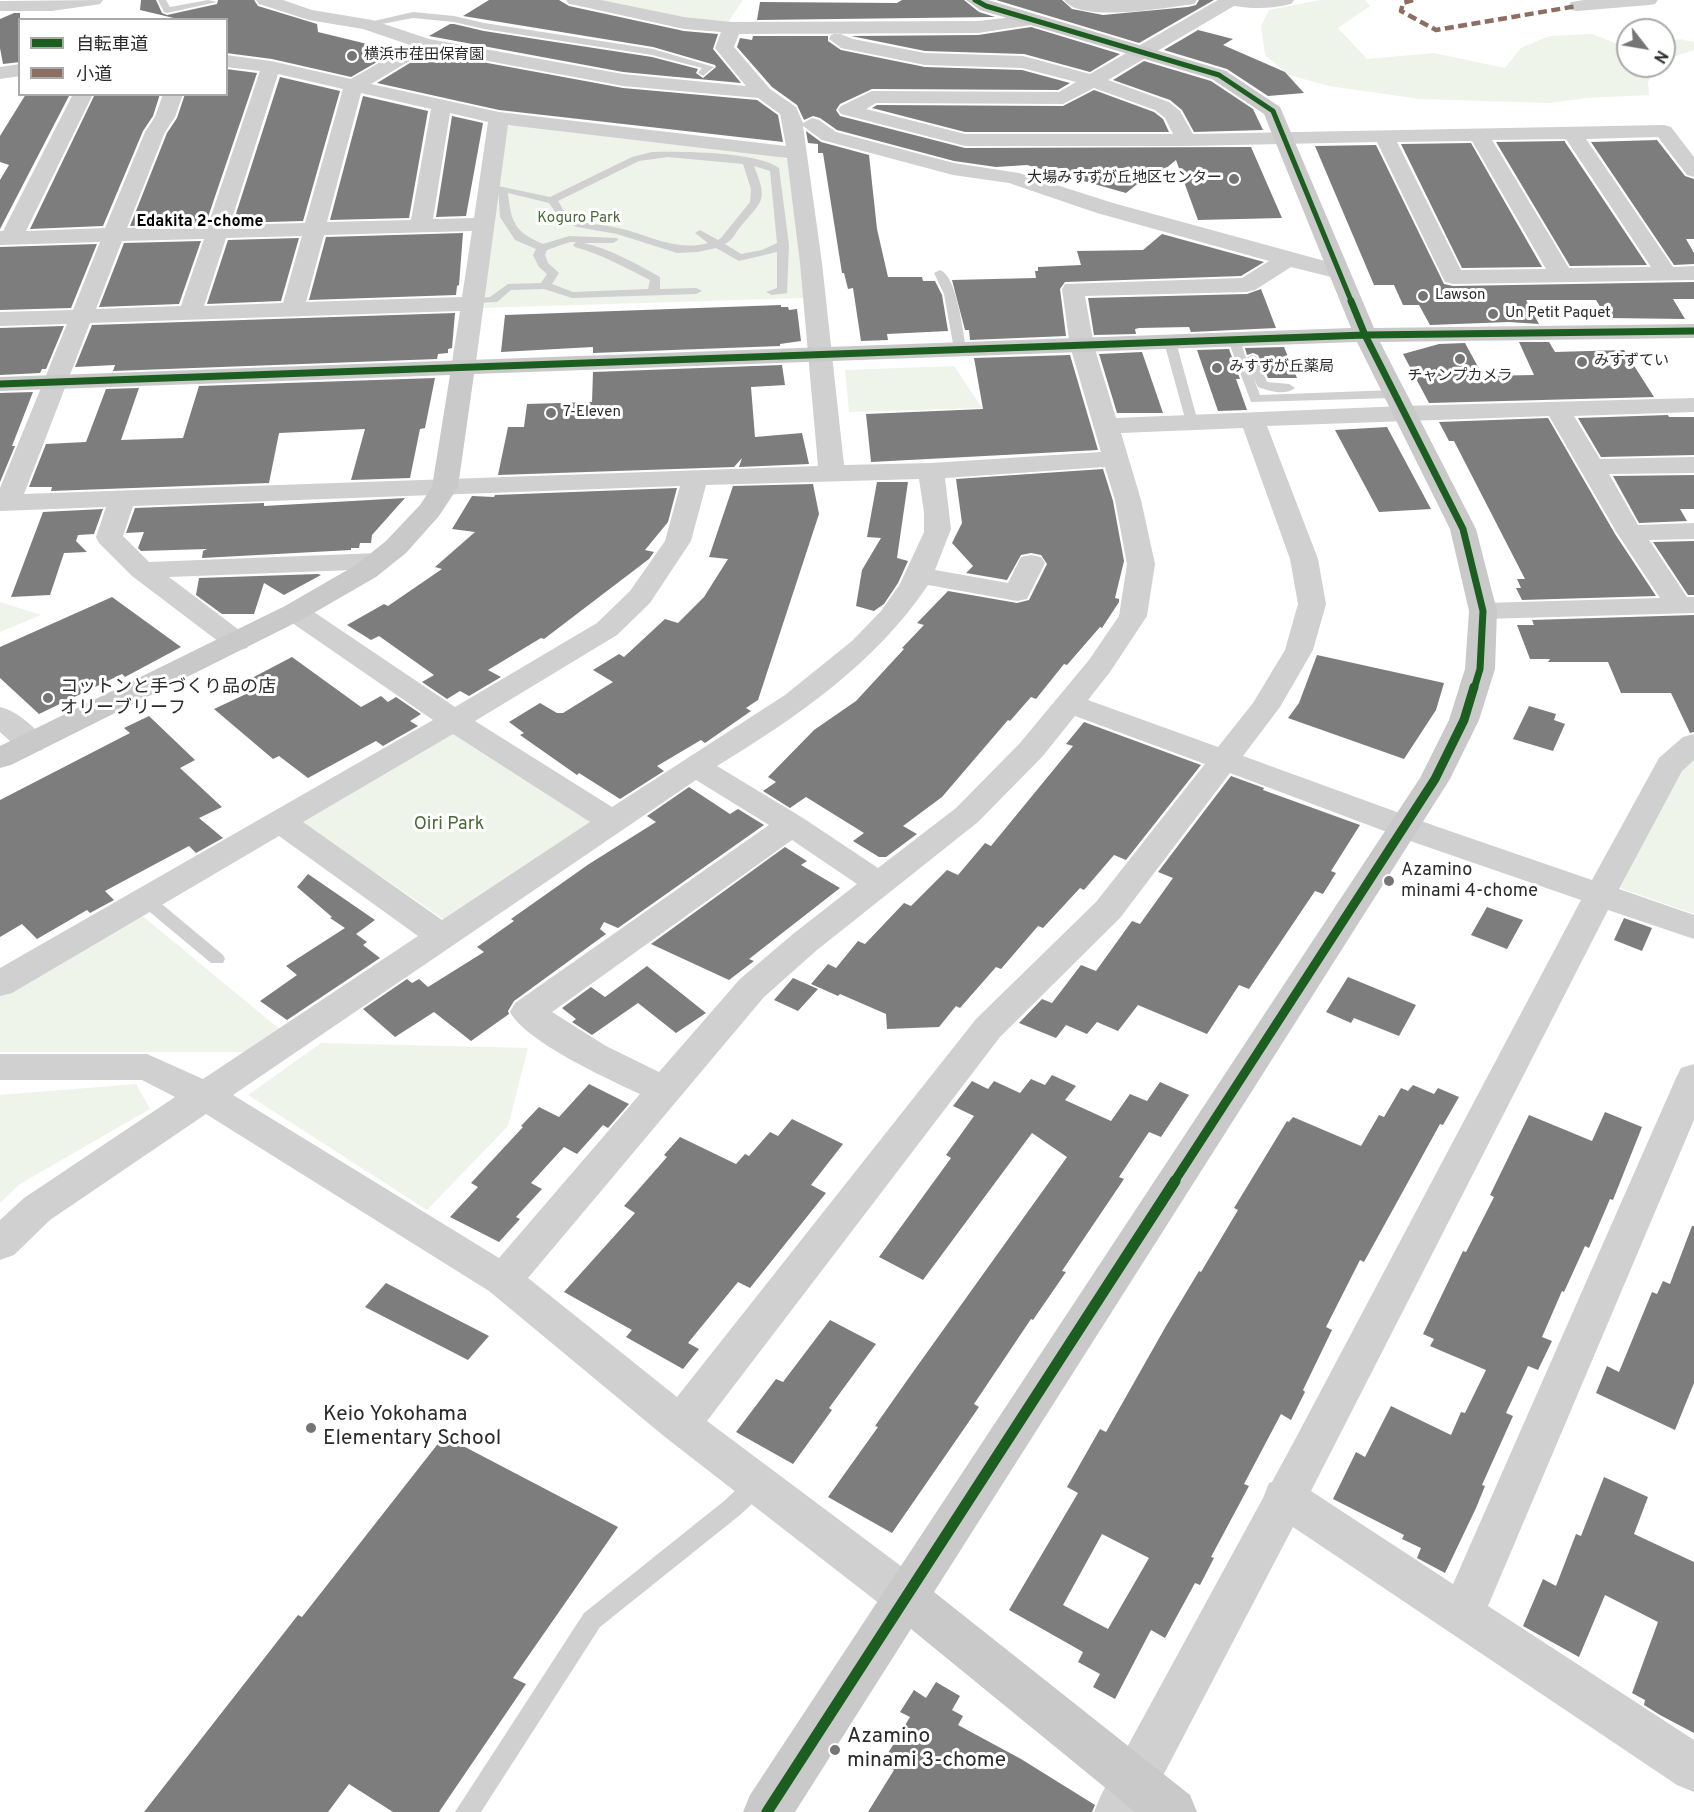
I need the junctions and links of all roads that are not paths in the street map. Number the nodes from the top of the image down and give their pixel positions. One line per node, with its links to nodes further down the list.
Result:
1 (94, 0): 12 (street)
2 (162, 0): 10 (lane)
3 (265, 0): 15 (street)
4 (575, 0): 16 (street)
5 (975, 0): 14 (street)
6 (1188, 0): 11 (street)
7 (1231, 0): 8 (street); 19 (street)
8 (1285, 0)
9 (1649, 0): 13 (street)
10 (212, 2)
11 (1071, 3)
12 (0, 6)
13 (1577, 6)
14 (1032, 20): 17 (street); 19 (street)
15 (366, 24): 18 (street); 22 (lane)
16 (732, 28): 17 (street); 25 (street)
17 (816, 28): 23 (street)
18 (425, 44): 24 (street); 25 (street)
19 (1144, 51): 23 (street); 34 (street)
20 (228, 61): 21 (street)
21 (271, 67): 24 (street); 45 (street)
22 (703, 73)
23 (1091, 80): 29 (street); 36 (street)
24 (353, 86): 28 (street); 44 (street)
25 (764, 93): 31 (street)
26 (82, 96): 48 (street)
27 (172, 96): 47 (street)
28 (441, 106): 30 (street); 43 (street)
29 (849, 110): 31 (street); 36 (street)
30 (499, 118): 38 (street); 42 (street)
31 (803, 124): 37 (street); 54 (street)
32 (1573, 134): 33 (street); 39 (street); 60 (street)
33 (1479, 135): 35 (street); 61 (street)
34 (1285, 137): 35 (street); 36 (street); 57 (street)
35 (1384, 137): 61 (street)
36 (1186, 140)
37 (797, 153): 38 (street); 55 (street)
38 (753, 158): 40 (lane); 41 (lane); 50 (lane); 51 (lane)
39 (1694, 171)
40 (731, 172)
41 (552, 200): 52 (lane); 53 (lane)
42 (484, 224): 43 (street); 66 (street)
43 (421, 226): 44 (street)
44 (315, 228): 45 (street); 67 (street)
45 (218, 231): 47 (street); 68 (street)
46 (700, 233): 50 (lane)
47 (113, 234): 48 (street); 69 (street)
48 (5, 238)
49 (557, 244): 52 (lane); 53 (lane); 65 (lane)
50 (717, 244): 51 (lane); 52 (lane)
51 (783, 245): 55 (lane)
52 (660, 246)
53 (542, 248): 62 (lane)
54 (1287, 259): 57 (street); 75 (street)
55 (797, 263): 56 (lane); 64 (lane); 77 (street)
56 (770, 264)
57 (1339, 272): 72 (street)
58 (940, 273): 76 (lane)
59 (1694, 273): 60 (street)
60 (1667, 274): 61 (street)
61 (1562, 276)
62 (546, 286): 65 (lane); 66 (lane)
63 (696, 291): 65 (lane)
64 (772, 292)
65 (653, 293)
66 (472, 302): 67 (street); 78 (street)
67 (293, 309): 68 (street)
68 (190, 313): 69 (street)
69 (83, 316): 70 (street); 79 (street)
70 (0, 319)
71 (1694, 331): 72 (street)
72 (1365, 335): 73 (street); 81 (street)
73 (1239, 340): 74 (street); 81 (lane)
74 (1170, 342): 75 (street); 85 (lane)
75 (1082, 345): 76 (street); 86 (street)
76 (960, 349): 77 (street)
77 (821, 356): 78 (street); 91 (street)
78 (463, 369): 79 (street); 93 (street)
79 (56, 382): 80 (street); 95 (street)
80 (0, 384)
81 (1396, 398): 83 (street); 84 (street); 103 (street)
82 (1694, 405): 83 (street)
83 (1557, 408): 89 (street)
84 (1252, 419): 85 (street); 112 (street)
85 (1192, 422): 86 (street)
86 (1106, 426): 87 (street)
87 (1116, 459): 90 (street); 106 (street)
88 (1694, 465): 89 (street)
89 (1591, 467): 97 (street)
90 (931, 471): 91 (street); 101 (street)
91 (832, 473): 92 (street)
92 (695, 478): 93 (street); 108 (street)
93 (445, 487): 94 (street); 98 (street)
94 (122, 500): 95 (street); 100 (street)
95 (4, 503)
96 (1694, 531): 97 (street)
97 (1630, 533): 102 (street)
98 (378, 561): 100 (street); 104 (street)
99 (1031, 563): 101 (street)
100 (142, 570): 105 (street)
101 (919, 575): 113 (street)
102 (1687, 605): 103 (street)
103 (1483, 611): 117 (street)
104 (295, 612): 105 (street); 108 (street)
105 (237, 642): 109 (street)
106 (1069, 703): 112 (street); 118 (street)
107 (0, 716): 109 (street)
108 (453, 720): 114 (street); 115 (street)
109 (31, 743): 111 (street)
110 (1694, 744): 119 (street)
111 (0, 758)
112 (1225, 760): 117 (street); 131 (street)
113 (695, 766): 115 (street); 116 (street)
114 (280, 820): 120 (street); 122 (street)
115 (612, 822): 122 (street)
116 (792, 825): 118 (street); 127 (street)
117 (1403, 827): 119 (street); 134 (street)
118 (879, 884): 127 (street)
119 (1599, 896): 121 (street); 133 (street)
120 (145, 899): 123 (lane); 124 (street)
121 (1694, 927)
122 (441, 937): 128 (street)
123 (217, 958)
124 (0, 984)
125 (0, 1067): 128 (street)
126 (1694, 1078): 135 (street)
127 (666, 1090): 130 (street)
128 (205, 1096): 129 (street); 130 (street)
129 (0, 1244)
130 (504, 1280): 131 (street)
131 (680, 1424): 132 (street)
132 (758, 1484): 134 (street); 138 (lane)
133 (1284, 1497): 135 (street); 137 (street)
134 (905, 1596): 137 (street); 139 (street)
135 (1463, 1613): 136 (street)
136 (1694, 1768)
137 (1126, 1796): 140 (street)
138 (467, 1812)
139 (767, 1812)
140 (1173, 1812)

